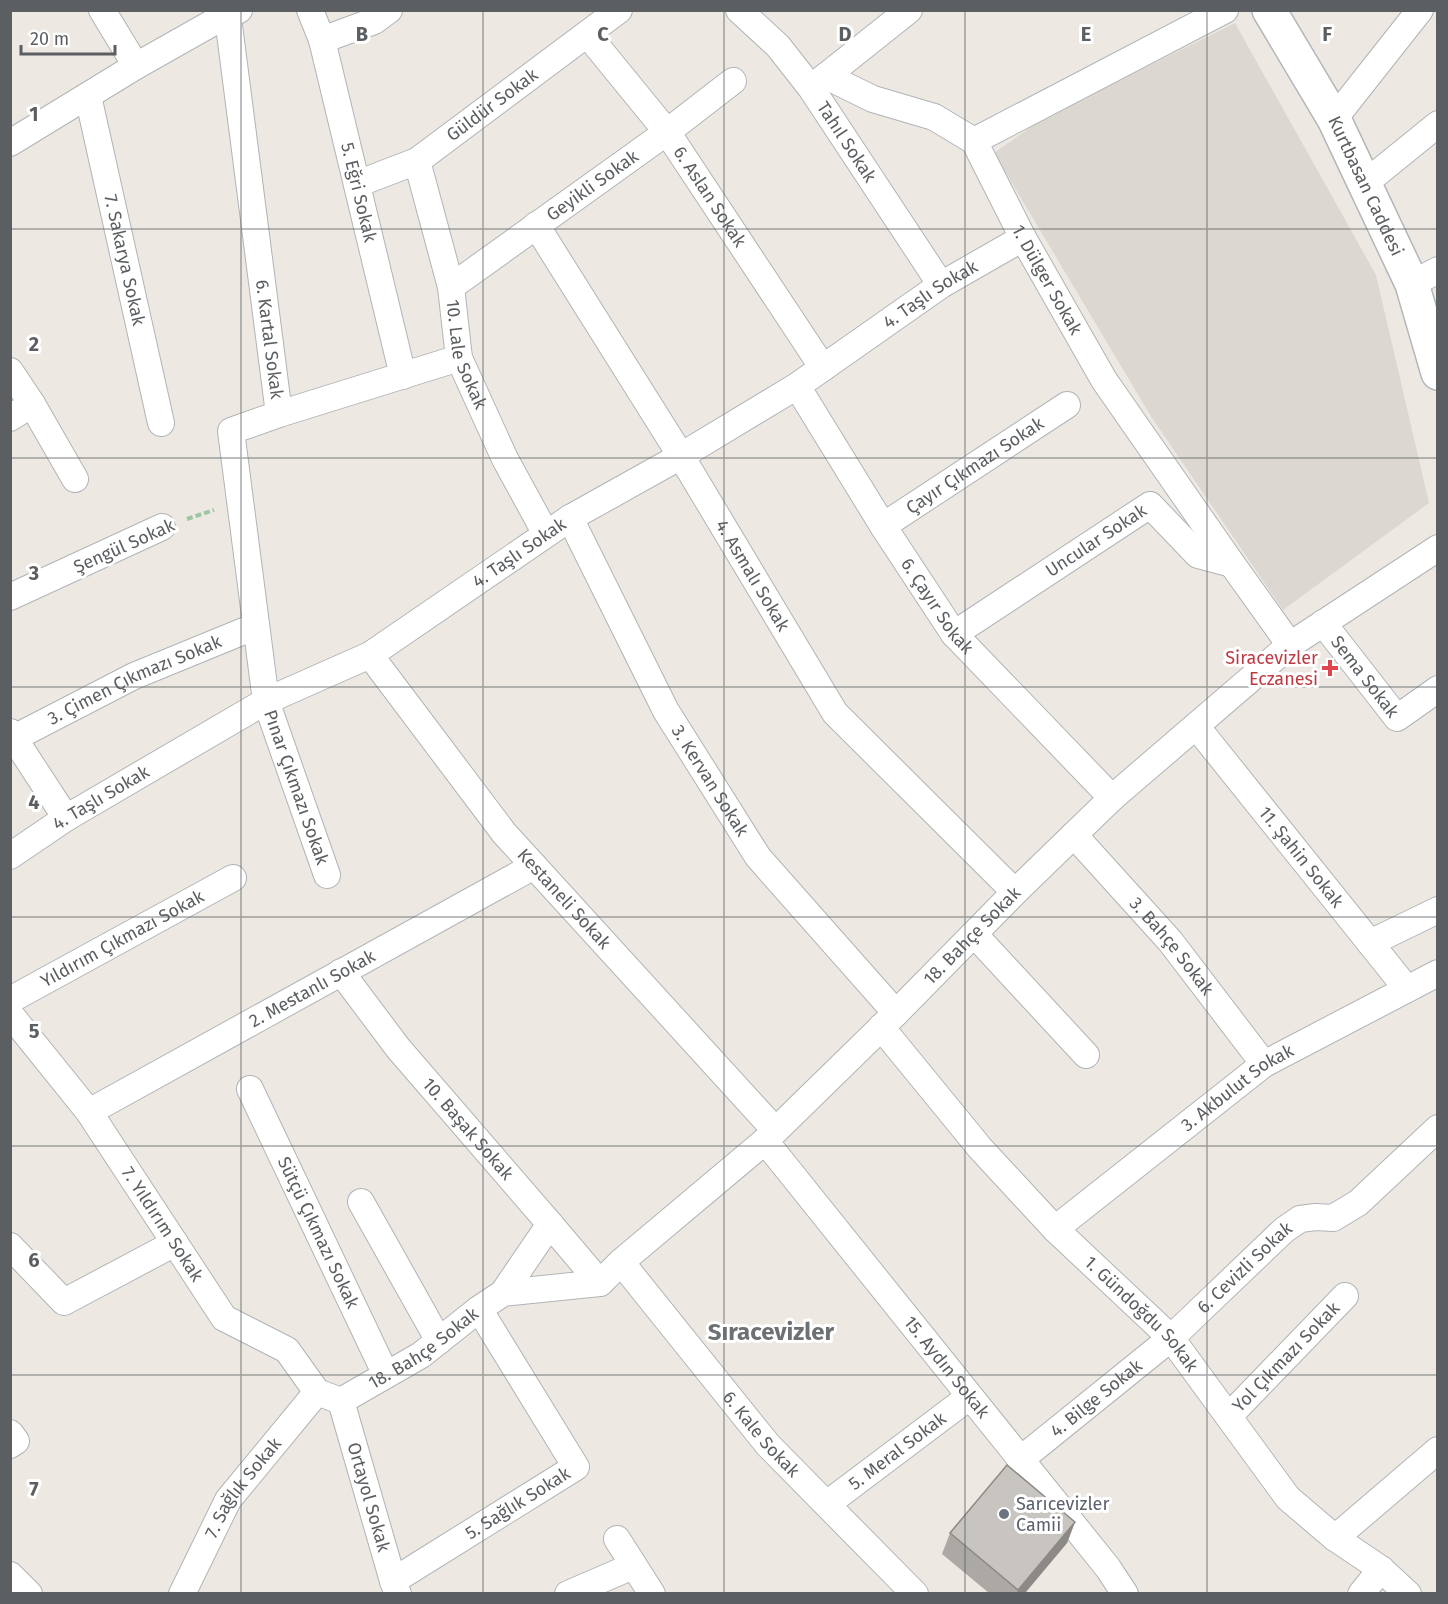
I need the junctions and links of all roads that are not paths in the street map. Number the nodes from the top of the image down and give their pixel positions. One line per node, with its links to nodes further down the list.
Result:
1 (102, 10): 13 (street)
2 (310, 10): 12 (street, 5. Eğri Sokak)
3 (389, 10): 12 (street)
4 (619, 10): 11 (street, Güldür Sokak)
5 (909, 10): 15 (street)
6 (1225, 10): 20 (street)
7 (1269, 10): 17 (main road, Kurtbasan Caddesi)
8 (1420, 10): 17 (street)
9 (740, 11): 15 (street, Tahıl Sokak)
10 (231, 12): 13 (street); 38 (street, 6. Kartal Sokak)
11 (587, 34): 19 (street, 6. Aslan Sokak); 22 (street, Güldür Sokak)
12 (322, 40): 23 (street, 5. Eğri Sokak)
13 (136, 66): 16 (street)
14 (733, 81): 19 (street, Geyikli Sokak)
15 (819, 82): 20 (street); 28 (street, Tahıl Sokak)
16 (88, 96): 21 (street); 40 (street, 7. Sakarya Sokak)
17 (1334, 119): 24 (main road, Kurtbasan Caddesi)
18 (1437, 124): 24 (street)
19 (667, 132): 25 (street, Geyikli Sokak); 31 (street, 6. Aslan Sokak)
20 (974, 141): 26 (street, 1. Dülger Sokak)
21 (10, 143)
22 (417, 160): 23 (street, Güldür Sokak); 29 (street, 10. Lale Sokak)
23 (357, 184): 34 (street, 5. Eğri Sokak)
24 (1364, 184): 27 (main road, Kurtbasan Caddesi)
25 (536, 225): 29 (street, Geyikli Sokak); 41 (street, 4. Asmalı Sokak)
26 (1023, 238): 28 (street, 4. Taşlı Sokak); 48 (street, 1. Dülger Sokak)
27 (1425, 277): 33 (main road, Kurtbasan Caddesi)
28 (941, 285): 31 (street, 4. Taşlı Sokak)
29 (450, 287): 30 (street, 10. Lale Sokak)
30 (459, 358): 34 (street); 46 (street, 10. Lale Sokak)
31 (823, 368): 35 (street, 4. Taşlı Sokak)
32 (10, 371): 36 (street)
33 (1437, 373)
34 (403, 376): 38 (street)
35 (796, 386): 41 (street, 4. Taşlı Sokak); 44 (street, 6. Çayır Sokak)
36 (32, 404): 39 (street); 42 (street)
37 (1066, 405): 44 (street, Çayır Çıkmazı Sokak)
38 (279, 414): 51 (street, 6. Kartal Sokak)
39 (10, 418)
40 (161, 423)
41 (681, 456): 43 (street, 4. Taşlı Sokak); 66 (street, 4. Asmalı Sokak)
42 (75, 479)
43 (570, 518): 46 (street, 4. Taşlı Sokak); 75 (street, 3. Kervan Sokak)
44 (883, 526): 52 (street, 6. Çayır Sokak)
45 (162, 527): 49 (street, Şengül Sokak)
46 (546, 534): 54 (street, 4. Taşlı Sokak)
47 (1437, 548): 50 (street, 18. Bahçe Sokak)
48 (1232, 564): 52 (street, Uncular Sokak); 53 (street, 1. Dülger Sokak)
49 (10, 597)
50 (1323, 623): 53 (street, 18. Bahçe Sokak); 55 (street, Sema Sokak)
51 (256, 627): 56 (street, 6. Kartal Sokak); 58 (street, 3. Çimen Çıkmazı Sokak)
52 (954, 634): 59 (street, 6. Çayır Sokak)
53 (1290, 645): 57 (street, 18. Bahçe Sokak)
54 (370, 655): 56 (street, 4. Taşlı Sokak); 63 (street, Kestaneli Sokak)
55 (1437, 689)
56 (266, 701): 60 (street, 4. Taşlı Sokak); 64 (street, Pınar Çıkmazı Sokak)
57 (1196, 726): 59 (street, 18. Bahçe Sokak); 69 (street, 11. Şahin Sokak)
58 (12, 735): 60 (street)
59 (1112, 798): 61 (street, 18. Bahçe Sokak)
60 (66, 818): 62 (street, 4. Taşlı Sokak)
61 (1074, 834): 66 (street, 18. Bahçe Sokak); 77 (street, 3. Bahçe Sokak)
62 (10, 856)
63 (534, 866): 70 (street, 2. Mestanlı Sokak); 81 (street, Kestaneli Sokak)
64 (327, 875)
65 (233, 878): 73 (street, Yıldırım Çıkmazı Sokak)
66 (1015, 892): 68 (street, 18. Bahçe Sokak)
67 (1437, 910): 69 (street)
68 (974, 934): 75 (street, 18. Bahçe Sokak); 76 (street)
69 (1370, 943): 72 (street, 11. Şahin Sokak)
70 (341, 972): 79 (street, 2. Mestanlı Sokak); 83 (street, 10. Başak Sokak)
71 (1437, 973): 72 (street, 3. Akbulut Sokak)
72 (1407, 989): 77 (street, 3. Akbulut Sokak)
73 (10, 1000)
74 (10, 1014): 79 (street, 7. Yıldırım Sokak)
75 (889, 1020): 81 (street, 18. Bahçe Sokak); 84 (street, 1. Gündoğdu Sokak)
76 (1086, 1055)
77 (1264, 1065): 84 (street, 3. Akbulut Sokak)
78 (250, 1089): 94 (street, Sütçü Çıkmazı Sokak)
79 (89, 1112): 85 (street, 7. Yıldırım Sokak)
80 (1437, 1128): 92 (street, 6. Cevizli Sokak)
81 (770, 1135): 87 (street, 18. Bahçe Sokak); 96 (street, 15. Aydın Sokak)
82 (361, 1202): 93 (street)
83 (550, 1224): 88 (street, 10. Başak Sokak); 89 (street, 18. Bahçe Sokak)
84 (1055, 1229): 92 (street, 1. Gündoğdu Sokak)
85 (175, 1243): 86 (street); 95 (street, 7. Yıldırım Sokak)
86 (10, 1246)
87 (621, 1262): 88 (street, 18. Bahçe Sokak); 103 (street, 6. Kale Sokak)
88 (600, 1283): 89 (street, 18. Bahçe Sokak)
89 (503, 1293): 91 (street, 18. Bahçe Sokak)
90 (1345, 1296): 98 (street, Yol Çıkmazı Sokak)
91 (479, 1309): 93 (street, 18. Bahçe Sokak); 109 (street, 5. Sağlık Sokak)
92 (1171, 1338): 98 (street, 1. Gündoğdu Sokak); 102 (street, 4. Bilge Sokak)
93 (439, 1341): 94 (street, 18. Bahçe Sokak)
94 (386, 1375): 97 (street, 18. Bahçe Sokak)
95 (317, 1392): 97 (street); 111 (street, 7. Sağlık Sokak)
96 (969, 1397): 102 (street, 15. Aydın Sokak); 103 (street, 5. Meral Sokak)
97 (341, 1401): 109 (street, Ortayol Sokak)
98 (1229, 1416): 104 (street, 1. Gündoğdu Sokak)
99 (10, 1433): 100 (street)
100 (10, 1445)
101 (1437, 1450): 104 (street)
102 (1020, 1460): 115 (street, 15. Aydın Sokak)
103 (827, 1504): 114 (street, 6. Kale Sokak)
104 (1335, 1538): 107 (street, 1. Gündoğdu Sokak)
105 (617, 1539): 106 (street)
106 (633, 1566): 112 (street); 113 (street)
107 (1381, 1569): 116 (street); 117 (street, 1. Gündoğdu Sokak)
108 (10, 1575): 110 (street)
109 (395, 1587)
110 (29, 1593)
111 (182, 1593)
112 (568, 1593)
113 (652, 1593)
114 (915, 1593)
115 (1125, 1593)
116 (1362, 1593)
117 (1408, 1593)

